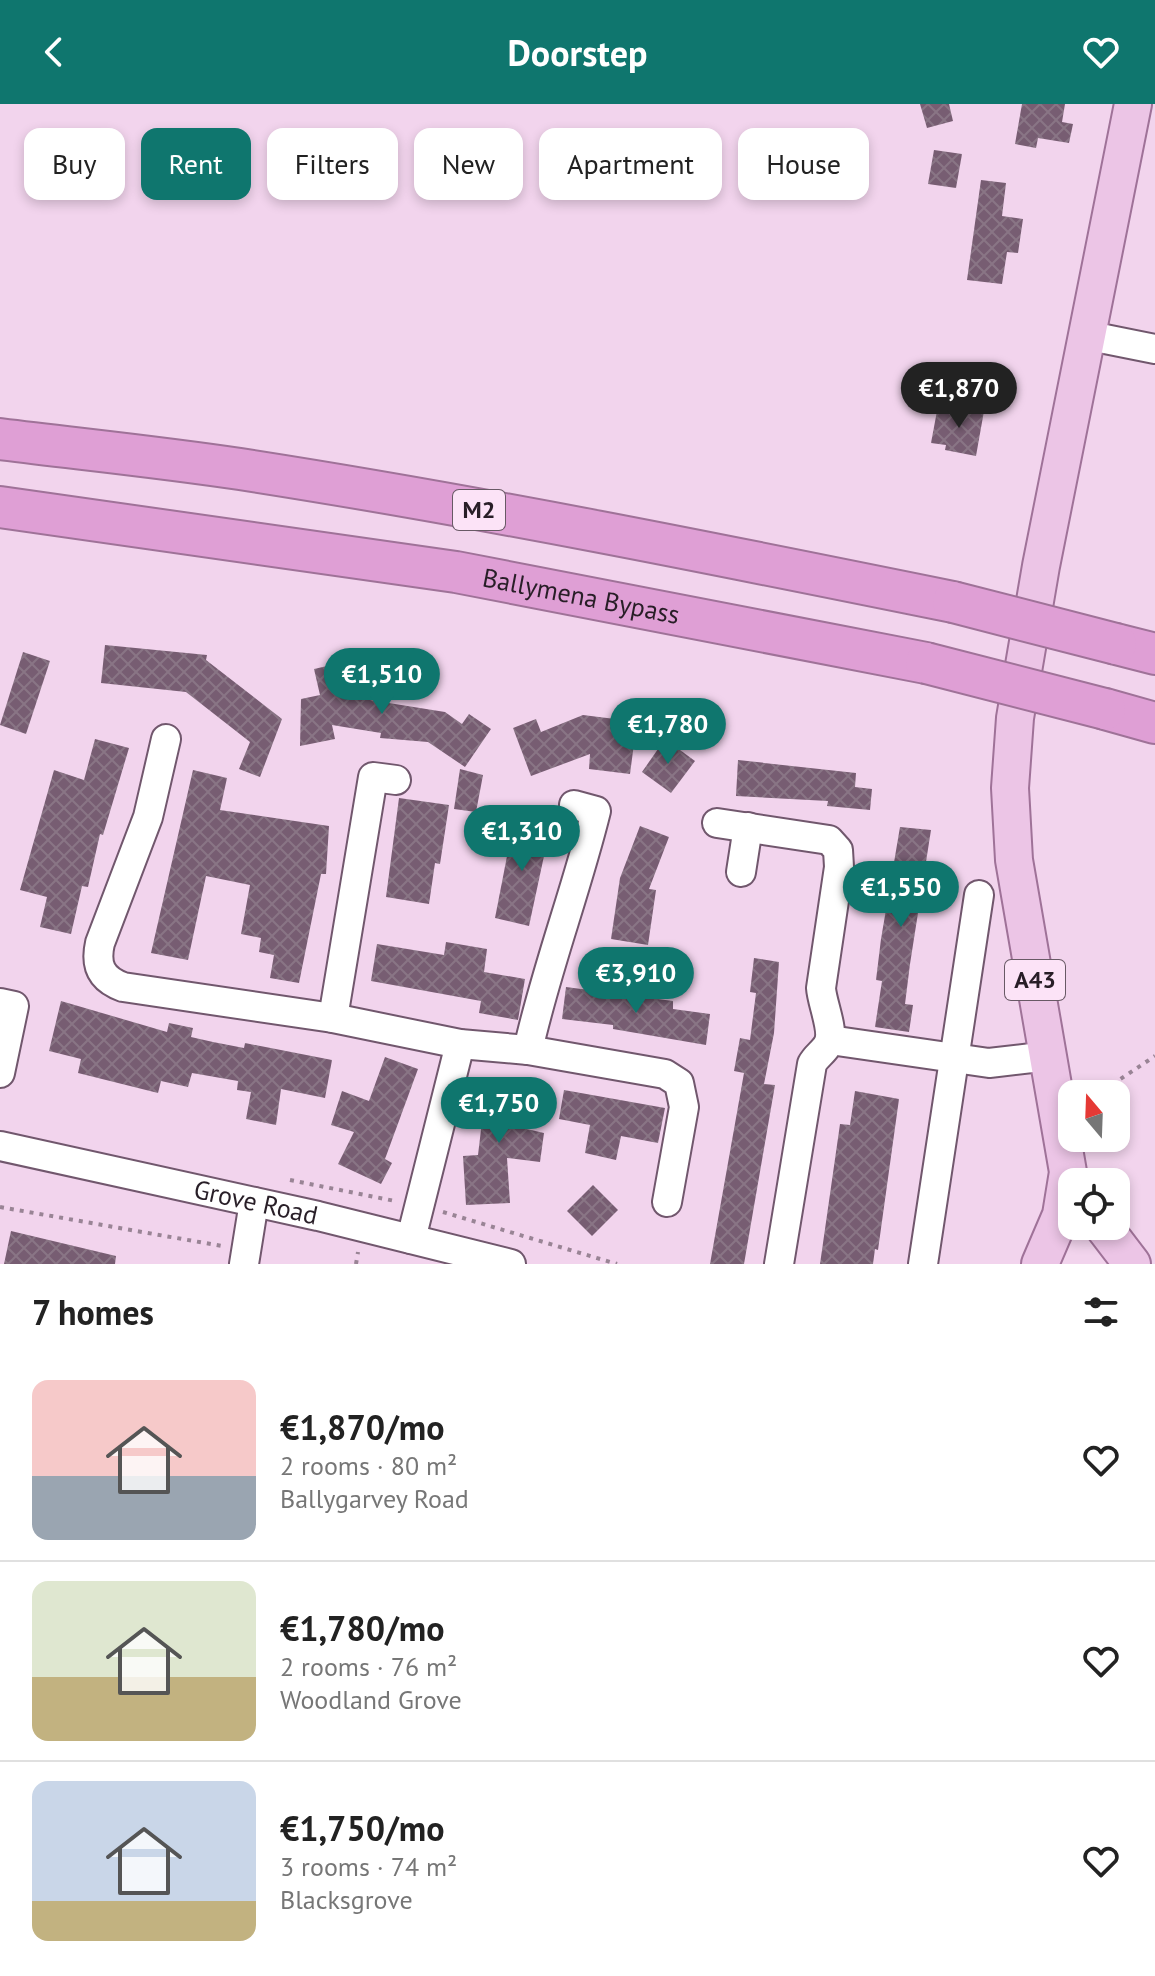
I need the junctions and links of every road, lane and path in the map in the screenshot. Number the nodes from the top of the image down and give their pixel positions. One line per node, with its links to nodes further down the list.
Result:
1 (1133, 104): 2 (main road, A43)
2 (1085, 335): 3 (street); 20 (main road, A43)
3 (1155, 349)
4 (0, 439): 6 (highway, M2, bridge)
5 (0, 507): 7 (highway, Ballymena Bypass, bridge)
6 (1155, 654)
7 (1155, 723)
8 (166, 739): 16 (street)
9 (396, 780): 16 (street)
10 (574, 805): 19 (street)
11 (717, 823): 12 (street)
12 (748, 827): 13 (street); 17 (street)
13 (741, 872)
14 (979, 895): 22 (street)
15 (0, 1003): 23 (street)
16 (333, 1018): 18 (street)
17 (830, 1040): 22 (street); 37 (street)
18 (460, 1044): 19 (street); 31 (street)
19 (528, 1050): 28 (street)
20 (1049, 1056): 22 (street); 26 (main road, A43)
21 (1155, 1056): 24 (path)
22 (955, 1060): 38 (street)
23 (0, 1073)
24 (1119, 1080)
25 (0, 1146): 27 (street, Grove Road)
26 (1068, 1168)
27 (254, 1202): 31 (street, Grove Road); 34 (street)
28 (667, 1202)
29 (0, 1207): 34 (path)
30 (1058, 1222): 39 (main road, A43)
31 (411, 1239): 36 (street, Grove Road)
32 (1114, 1240): 40 (main road)
33 (359, 1249): 35 (path)
34 (237, 1255)
35 (356, 1264)
36 (511, 1264)
37 (779, 1264)
38 (923, 1264)
39 (1040, 1264)
40 (1132, 1264)

